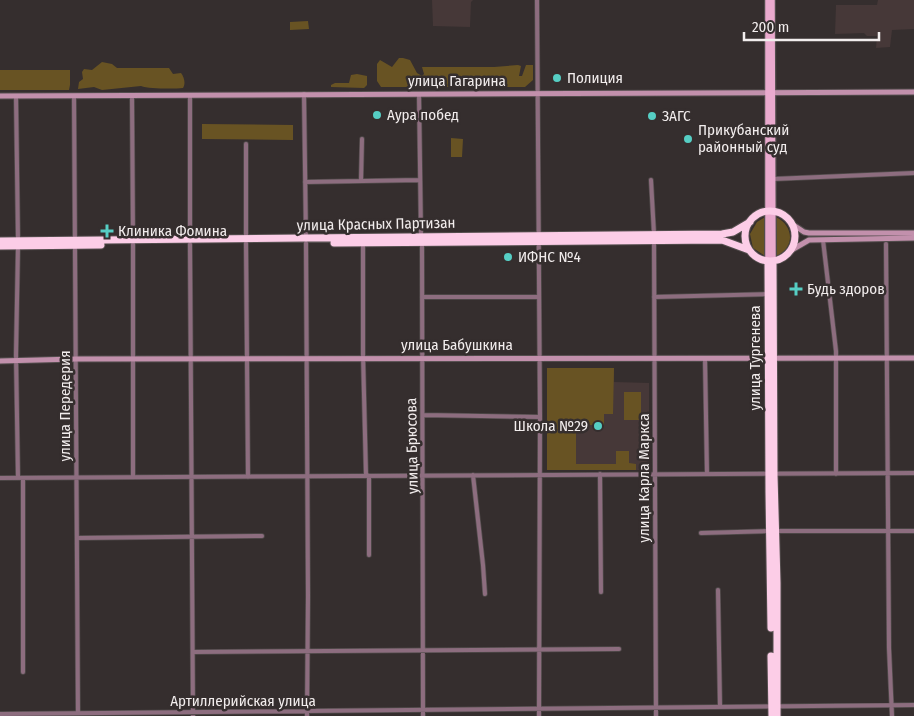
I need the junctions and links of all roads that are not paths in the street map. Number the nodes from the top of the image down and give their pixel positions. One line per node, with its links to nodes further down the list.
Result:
1 (537, 0): 6 (street)
2 (768, 0): 4 (main road, улица Тургенева)
3 (772, 0): 4 (main road, улица Тургенева)
4 (770, 92): 5 (street, улица Гагарина); 6 (street, улица Гагарина); 17 (main road, улица Тургенева); 22 (main road, улица Тургенева)
5 (914, 92)
6 (537, 93): 8 (street, улица Гагарина); 27 (street)
7 (304, 94): 8 (street, улица Гагарина); 10 (street, улица Гагарина); 21 (street)
8 (419, 94): 18 (street, улица Брюсова)
9 (132, 95): 10 (street, улица Гагарина); 13 (street, улица Гагарина); 35 (street)
10 (190, 95): 36 (street)
11 (0, 96): 12 (street, улица Гагарина)
12 (16, 96): 13 (street, улица Гагарина); 38 (street)
13 (74, 96): 34 (street, улица Передерия)
14 (362, 139): 20 (street)
15 (246, 144): 32 (street)
16 (914, 172): 17 (street)
17 (773, 178): 22 (main road, улица Тургенева)
18 (420, 180): 20 (street); 29 (street, улица Брюсова)
19 (651, 180): 26 (street, улица Карла Маркса)
20 (361, 181): 21 (street)
21 (305, 182): 33 (street)
22 (771, 212): 23 (highway, улица Красных Партизан); 24 (highway); 43 (main road, улица Тургенева)
23 (750, 222): 26 (highway, улица Красных Партизан); 41 (highway)
24 (792, 224): 25 (street); 42 (highway)
25 (914, 233)
26 (654, 237): 27 (highway, улица Красных Партизан); 41 (highway, улица Красных Партизан); 47 (street, улица Карла Маркса)
27 (538, 238): 29 (highway, улица Красных Партизан); 46 (street)
28 (914, 238): 31 (street)
29 (421, 239): 33 (highway, улица Красных Партизан); 37 (highway, улица Красных Партизан); 45 (street, улица Брюсова)
30 (0, 240): 38 (highway, улица Красных Партизан)
31 (823, 240): 42 (street); 61 (street)
32 (246, 241): 33 (highway, улица Красных Партизан); 36 (highway, улица Красных Партизан); 49 (street)
33 (306, 241): 37 (highway, улица Красных Партизан); 50 (street)
34 (76, 242): 35 (highway, улица Красных Партизан); 38 (highway, улица Красных Партизан); 55 (street, улица Передерия)
35 (133, 242): 36 (highway, улица Красных Партизан); 56 (street)
36 (190, 242): 57 (street)
37 (363, 242): 51 (street)
38 (18, 243): 40 (highway, улица Красных Партизан); 63 (street)
39 (886, 244): 53 (street)
40 (0, 246)
41 (749, 250): 43 (highway, улица Красных Партизан)
42 (790, 251): 43 (highway)
43 (771, 261): 44 (highway, улица Тургенева); 60 (highway, улица Тургенева)
44 (769, 294): 47 (street); 60 (highway, улица Тургенева)
45 (422, 297): 46 (street); 52 (street, улица Брюсова)
46 (539, 297): 48 (street)
47 (654, 297): 58 (street, улица Карла Маркса)
48 (539, 357): 52 (street, улица Бабушкина); 58 (street, улица Бабушкина); 65 (street)
49 (247, 358): 50 (street, улица Бабушкина); 57 (street, улица Бабушкина); 80 (street)
50 (306, 358): 51 (street, улица Бабушкина); 75 (street)
51 (363, 358): 52 (street, улица Бабушкина); 76 (street)
52 (421, 358): 64 (street, улица Брюсова)
53 (888, 358): 54 (street, улица Бабушкина); 61 (street, улица Бабушкина); 66 (street)
54 (914, 358)
55 (76, 359): 56 (street, улица Бабушкина); 63 (street, улица Бабушкина); 84 (street, улица Передерия)
56 (133, 359): 57 (street, улица Бабушкина); 78 (street)
57 (192, 359): 79 (street)
58 (654, 359): 59 (street, улица Бабушкина); 69 (street, улица Карла Маркса)
59 (705, 359): 60 (street, улица Бабушкина); 70 (street)
60 (772, 359): 61 (street, улица Бабушкина); 74 (highway, улица Тургенева)
61 (835, 359): 71 (street)
62 (0, 361): 63 (street, улица Бабушкина)
63 (16, 361): 82 (street)
64 (423, 415): 65 (street); 77 (street, улица Брюсова)
65 (540, 416): 73 (street)
66 (888, 473): 67 (street); 71 (street); 86 (street)
67 (914, 473)
68 (600, 474): 69 (street); 73 (street); 94 (street)
69 (655, 474): 70 (street); 105 (street, улица Карла Маркса)
70 (707, 474): 74 (street)
71 (836, 474): 74 (street)
72 (473, 475): 73 (street); 77 (street); 95 (street)
73 (540, 475): 99 (street)
74 (771, 475): 85 (highway, улица Тургенева)
75 (307, 476): 76 (street); 80 (street); 97 (street)
76 (369, 476): 77 (street); 92 (street)
77 (423, 476): 98 (street, улица Брюсова)
78 (132, 477): 79 (street); 84 (street)
79 (192, 477): 80 (street); 90 (street)
80 (248, 477)
81 (0, 478): 82 (street)
82 (18, 478): 83 (street)
83 (23, 478): 84 (street); 101 (street)
84 (76, 478): 91 (street, улица Передерия)
85 (773, 531): 86 (street); 88 (street); 104 (highway, улица Тургенева)
86 (888, 532): 87 (street); 102 (street)
87 (914, 532)
88 (701, 533)
89 (262, 536): 90 (street)
90 (192, 537): 91 (street); 100 (street)
91 (77, 538): 113 (street, улица Передерия)
92 (369, 555)
93 (718, 590): 106 (street)
94 (601, 592)
95 (485, 594)
96 (619, 649): 99 (street)
97 (307, 650): 98 (street); 100 (street); 112 (street)
98 (424, 650): 99 (street); 108 (street, улица Брюсова)
99 (538, 650): 107 (street)
100 (193, 652): 111 (street)
101 (23, 672)
102 (892, 704): 103 (street, Артиллерийская улица); 104 (street, Артиллерийская улица); 120 (street)
103 (914, 705)
104 (774, 706): 106 (street, Артиллерийская улица); 118 (highway, улица Тургенева); 119 (highway, улица Тургенева)
105 (656, 707): 106 (street, Артиллерийская улица); 107 (street, Артиллерийская улица); 117 (street, улица Карла Маркса)
106 (720, 707)
107 (539, 709): 109 (street, Артиллерийская улица); 116 (street)
108 (423, 710): 109 (street, Артиллерийская улица); 112 (street, Артиллерийская улица); 114 (street, улица Брюсова)
109 (486, 710): 115 (street)
110 (0, 714): 113 (street, Артиллерийская улица)
111 (193, 714): 112 (street, Артиллерийская улица); 113 (street, Артиллерийская улица)
112 (307, 714)
113 (78, 715)
114 (423, 716)
115 (486, 716)
116 (539, 716)
117 (656, 716)
118 (772, 716)
119 (777, 716)
120 (892, 716)

